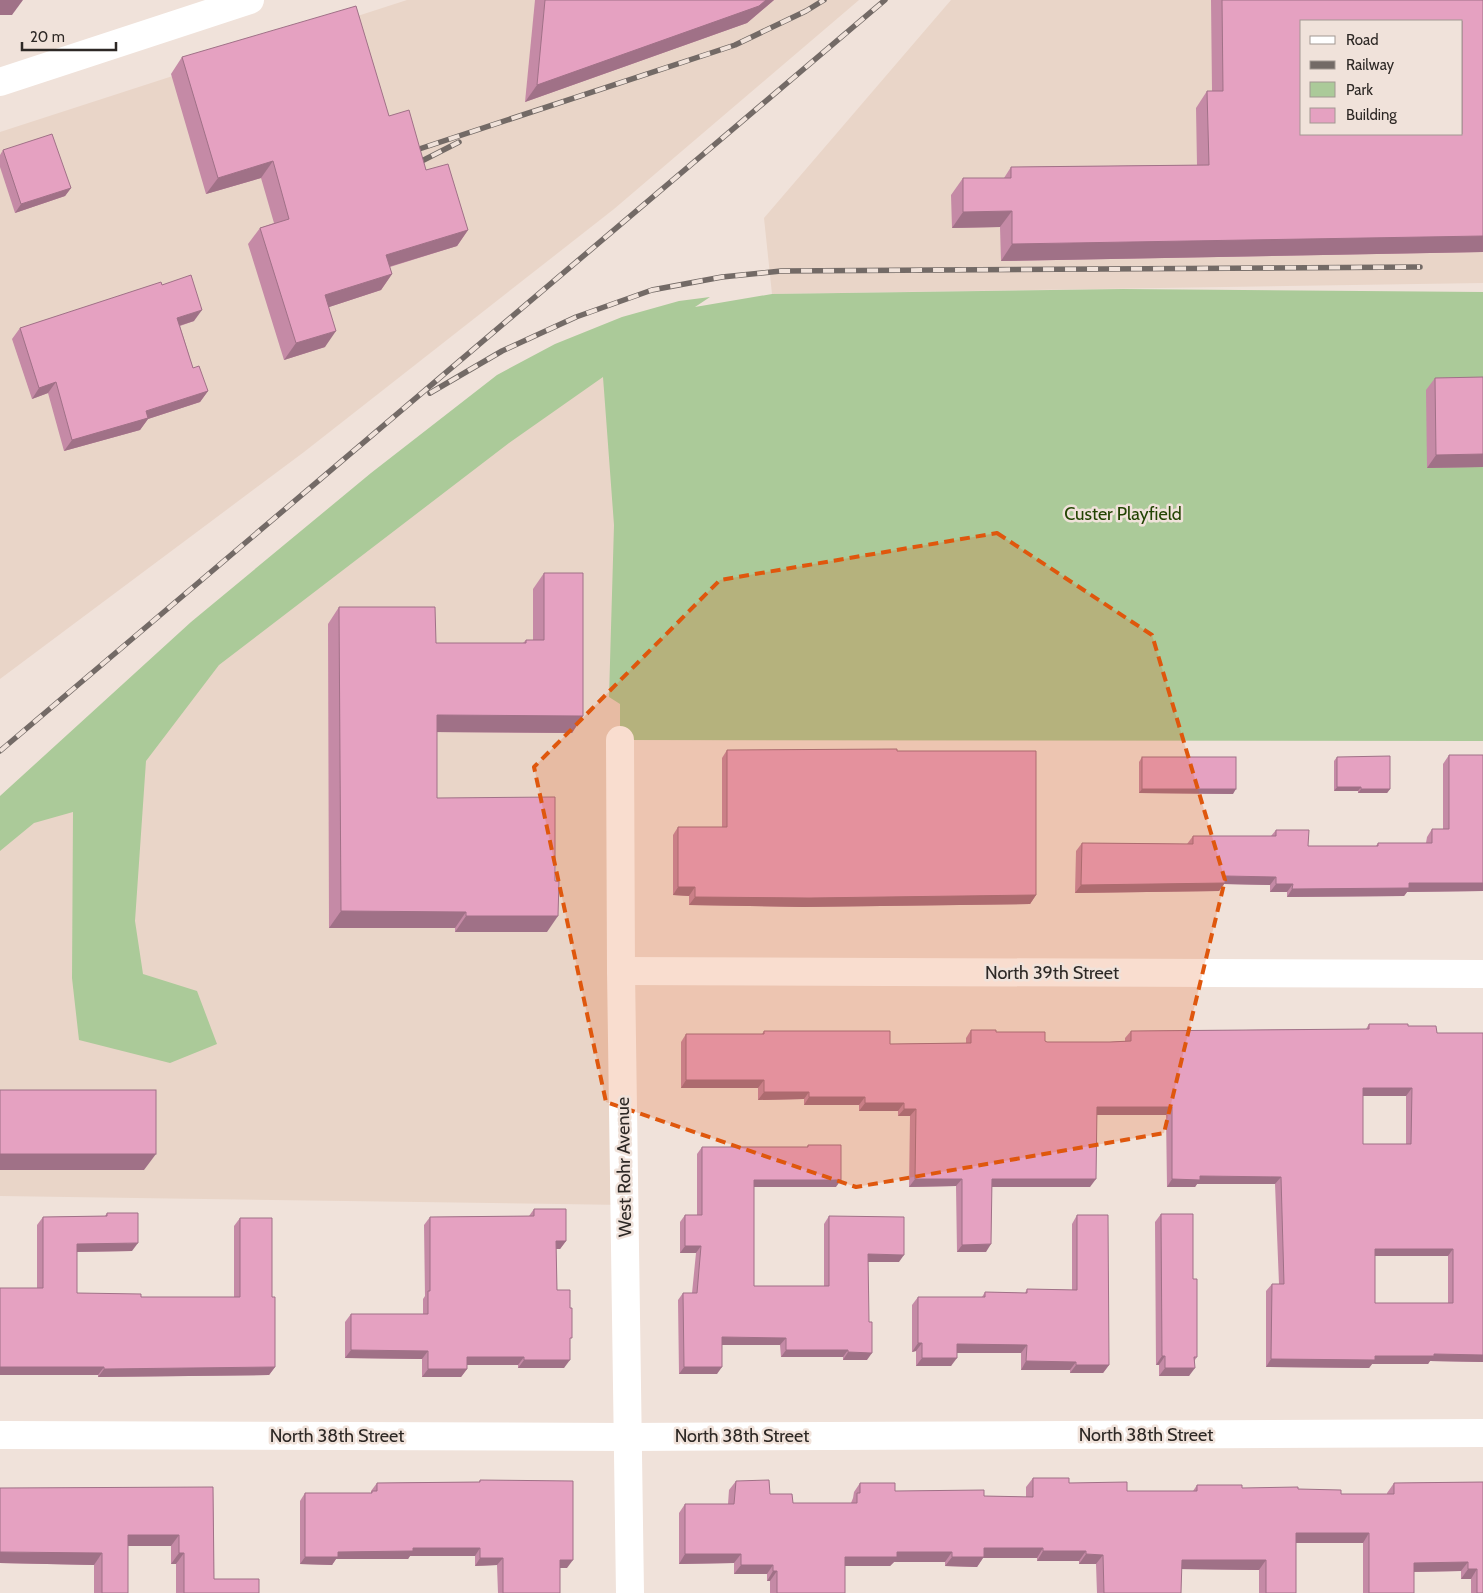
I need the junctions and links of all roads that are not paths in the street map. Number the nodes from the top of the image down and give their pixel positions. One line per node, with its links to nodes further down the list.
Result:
1 (250, 0): 2 (street)
2 (0, 82)
3 (620, 740): 4 (street, West Rohr Avenue)
4 (621, 971): 5 (street, North 39th Street); 8 (street, West Rohr Avenue)
5 (1483, 974)
6 (1483, 1434): 8 (street, North 38th Street)
7 (0, 1436): 8 (street, North 38th Street)
8 (628, 1436): 9 (street, West Rohr Avenue)
9 (630, 1593)

